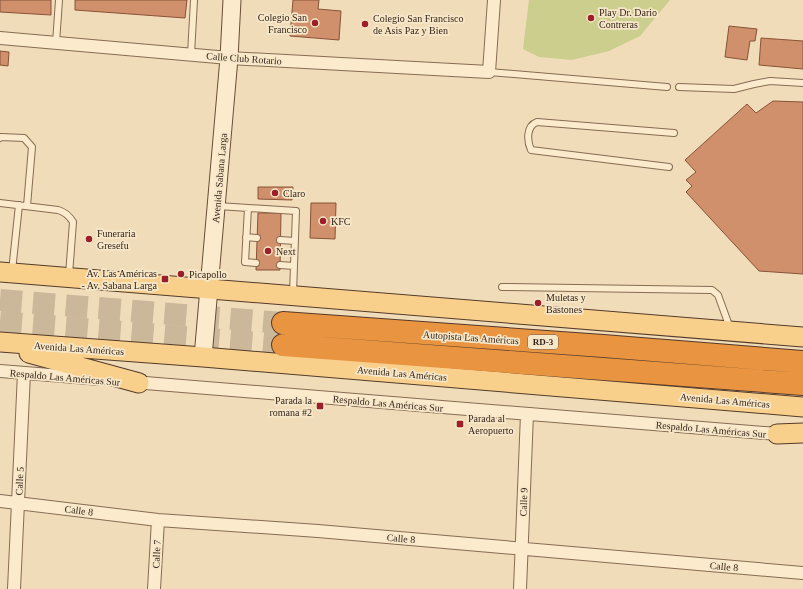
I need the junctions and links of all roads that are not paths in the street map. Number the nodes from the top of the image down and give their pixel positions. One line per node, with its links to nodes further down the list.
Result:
1 (59, 0): 6 (lane)
2 (194, 0): 7 (lane)
3 (232, 0): 8 (main road, Avenida Sabana Larga)
4 (494, 0): 9 (street)
5 (0, 38): 6 (street, Calle Club Rotario)
6 (56, 43): 7 (street, Calle Club Rotario)
7 (191, 54): 8 (street, Calle Club Rotario)
8 (228, 58): 9 (street, Calle Club Rotario); 19 (main road, Avenida Sabana Larga)
9 (489, 72): 11 (lane)
10 (803, 83): 12 (lane)
11 (667, 86)
12 (679, 87)
13 (674, 132): 15 (lane)
14 (0, 138): 18 (lane)
15 (669, 168)
16 (0, 203): 17 (lane)
17 (19, 205): 18 (lane); 28 (lane)
18 (27, 206): 29 (lane)
19 (216, 206): 20 (lane); 31 (main road, Avenida Sabana Larga)
20 (248, 208): 21 (lane); 24 (lane)
21 (246, 237): 22 (lane); 25 (lane)
22 (257, 238)
23 (280, 240): 24 (lane)
24 (295, 241): 27 (lane)
25 (256, 263)
26 (280, 265): 27 (lane)
27 (294, 266): 32 (lane)
28 (6, 273): 29 (main road)
29 (69, 278): 31 (main road)
30 (502, 287): 34 (lane)
31 (209, 289): 32 (main road); 39 (main road, Avenida Sabana Larga)
32 (293, 296): 34 (main road)
33 (283, 323): 40 (highway, Autopista Las Américas / RD-3)
34 (731, 331): 35 (main road)
35 (803, 337)
36 (0, 342): 39 (main road, Avenida Las Américas)
37 (283, 345): 44 (highway, RD-3)
38 (0, 349): 43 (main road)
39 (203, 357): 45 (main road, Avenida Las Américas)
40 (803, 362)
41 (0, 371): 42 (street, Respaldo Las Américas Sur)
42 (24, 373): 43 (street, Respaldo Las Américas Sur); 50 (street, Calle 5)
43 (139, 383): 46 (street, Respaldo Las Américas Sur)
44 (803, 384)
45 (803, 406)
46 (526, 414): 48 (street, Respaldo Las Américas Sur); 52 (street, Calle 9)
47 (803, 433): 48 (main road)
48 (777, 434)
49 (0, 501): 50 (street, Calle 8)
50 (18, 502): 51 (street, Calle 8); 54 (street, Calle 5)
51 (158, 520): 52 (street, Calle 8); 55 (street, Calle 7)
52 (521, 548): 53 (street, Calle 8); 56 (street, Calle 9)
53 (803, 573)
54 (14, 589)
55 (154, 589)
56 (520, 589)

